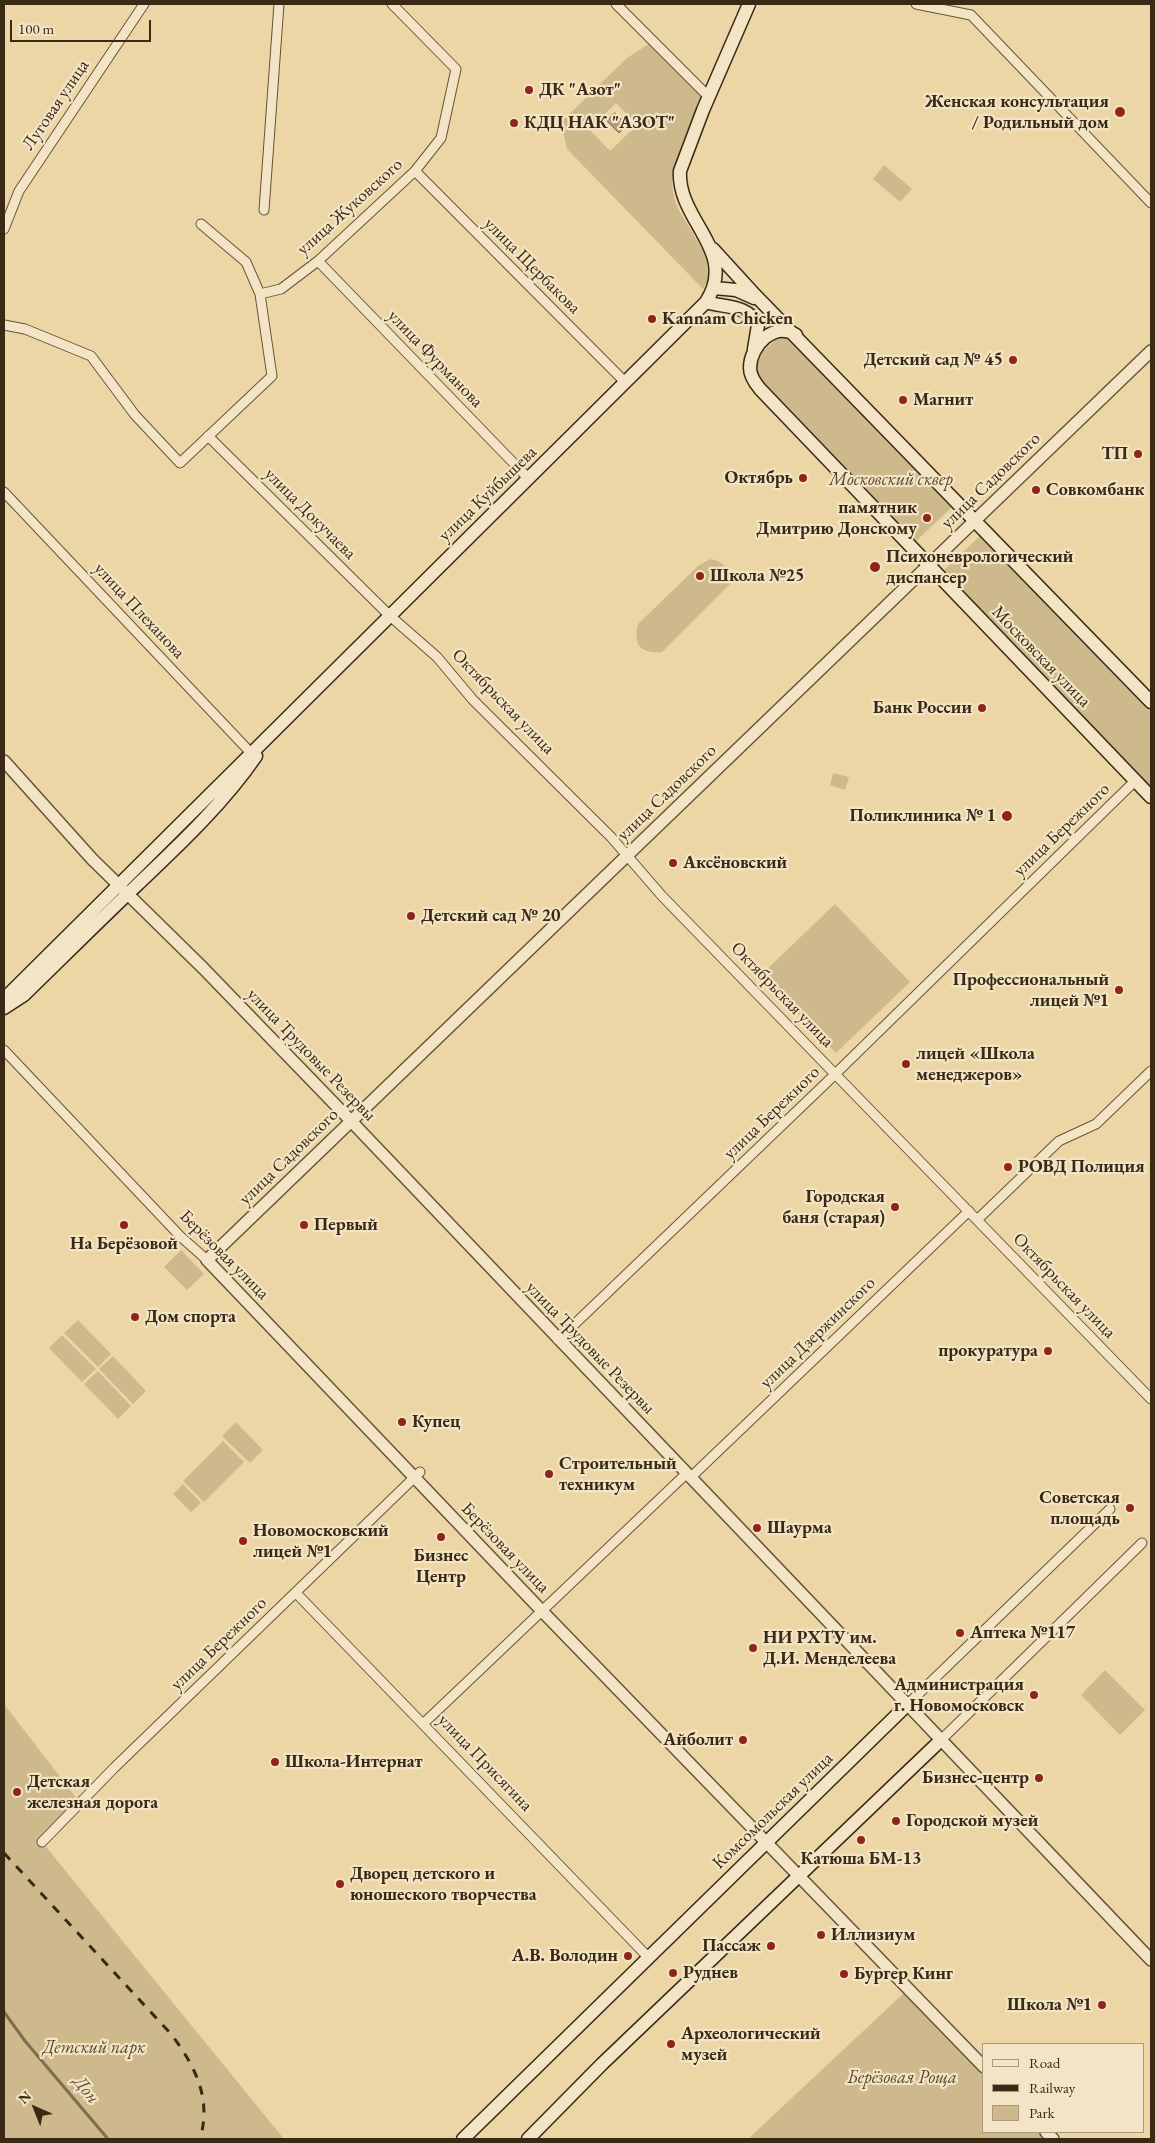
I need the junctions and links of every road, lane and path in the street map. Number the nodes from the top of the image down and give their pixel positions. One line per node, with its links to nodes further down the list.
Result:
1 (144, 4): 12 (street, Луговая улица)
2 (279, 4): 10 (street)
3 (392, 4): 8 (street, улица Жуковского)
4 (616, 4): 7 (street)
5 (749, 4): 7 (main road)
6 (916, 4): 9 (street)
7 (709, 97): 13 (main road)
8 (415, 171): 14 (street, улица Жуковского); 23 (street, улица Щербакова)
9 (1151, 203)
10 (264, 210)
11 (201, 224): 16 (street)
12 (4, 229)
13 (710, 245): 15 (main road, улица Куйбышева); 18 (main road)
14 (318, 261): 16 (street, улица Жуковского); 25 (street, улица Фурманова)
15 (714, 288): 17 (main road, улица Куйбышева); 18 (main road)
16 (260, 294): 24 (street)
17 (706, 302): 22 (main road, Московская улица); 23 (main road, улица Куйбышева)
18 (762, 302): 20 (main road)
19 (4, 325): 24 (street)
20 (796, 335): 22 (main road); 27 (main road)
21 (1151, 351): 27 (street, улица Садовского)
22 (753, 353): 28 (main road, Московская улица)
23 (626, 383): 25 (main road, улица Куйбышева)
24 (208, 436): 29 (street, улица Докучаева)
25 (529, 479): 29 (main road, улица Куйбышева)
26 (4, 492): 32 (street, улица Плеханова)
27 (976, 520): 28 (street, улица Садовского); 30 (main road)
28 (928, 566): 34 (main road, Московская улица); 36 (street, улица Садовского)
29 (389, 615): 31 (main road, улица Куйбышева); 36 (street, Октябрьская улица)
30 (1151, 702)
31 (284, 720): 32 (main road, улица Куйбышева); 37 (main road)
32 (251, 752): 37 (main road, улица Куйбышева)
33 (4, 761): 37 (street, улица Трудовые Резервы)
34 (1136, 781): 35 (main road, Московская улица); 42 (street, улица Бережного)
35 (1151, 797)
36 (626, 855): 42 (street, Октябрьская улица); 43 (street, улица Садовского)
37 (123, 890): 38 (main road); 39 (main road); 43 (street, улица Трудовые Резервы)
38 (4, 999)
39 (4, 1008)
40 (4, 1050): 46 (street, Берёзовая улица)
41 (1151, 1071): 45 (street)
42 (836, 1074): 44 (street, Октябрьская улица); 47 (street, улица Бережного)
43 (351, 1121): 46 (street, улица Садовского); 47 (street, улица Трудовые Резервы)
44 (968, 1211): 45 (street, Октябрьская улица); 50 (street, улица Дзержинского)
45 (977, 1220): 48 (street, Октябрьская улица)
46 (207, 1260): 49 (street, Берёзовая улица)
47 (558, 1340): 50 (street, улица Трудовые Резервы)
48 (1151, 1399)
49 (417, 1475): 53 (street, улица Бережного); 54 (street, Берёзовая улица)
50 (688, 1476): 54 (street, улица Дзержинского); 55 (street, улица Трудовые Резервы)
51 (1110, 1510): 55 (street, Комсомольская улица)
52 (1142, 1543): 57 (street)
53 (296, 1593): 56 (street, улица Присягина); 59 (street, улица Бережного)
54 (541, 1610): 56 (street, улица Дзержинского); 58 (street, Берёзовая улица)
55 (907, 1705): 57 (street, улица Трудовые Резервы); 58 (main road, Комсомольская улица)
56 (424, 1723): 61 (street, улица Присягина)
57 (941, 1740): 60 (main road); 62 (street, улица Трудовые Резервы)
58 (766, 1841): 60 (street, Берёзовая улица); 61 (main road, Комсомольская улица)
59 (42, 1842)
60 (799, 1875): 63 (street, Берёзовая улица); 65 (main road)
61 (649, 1958): 64 (main road, Комсомольская улица)
62 (1151, 1960)
63 (982, 2065)
64 (463, 2139)
65 (528, 2139)

